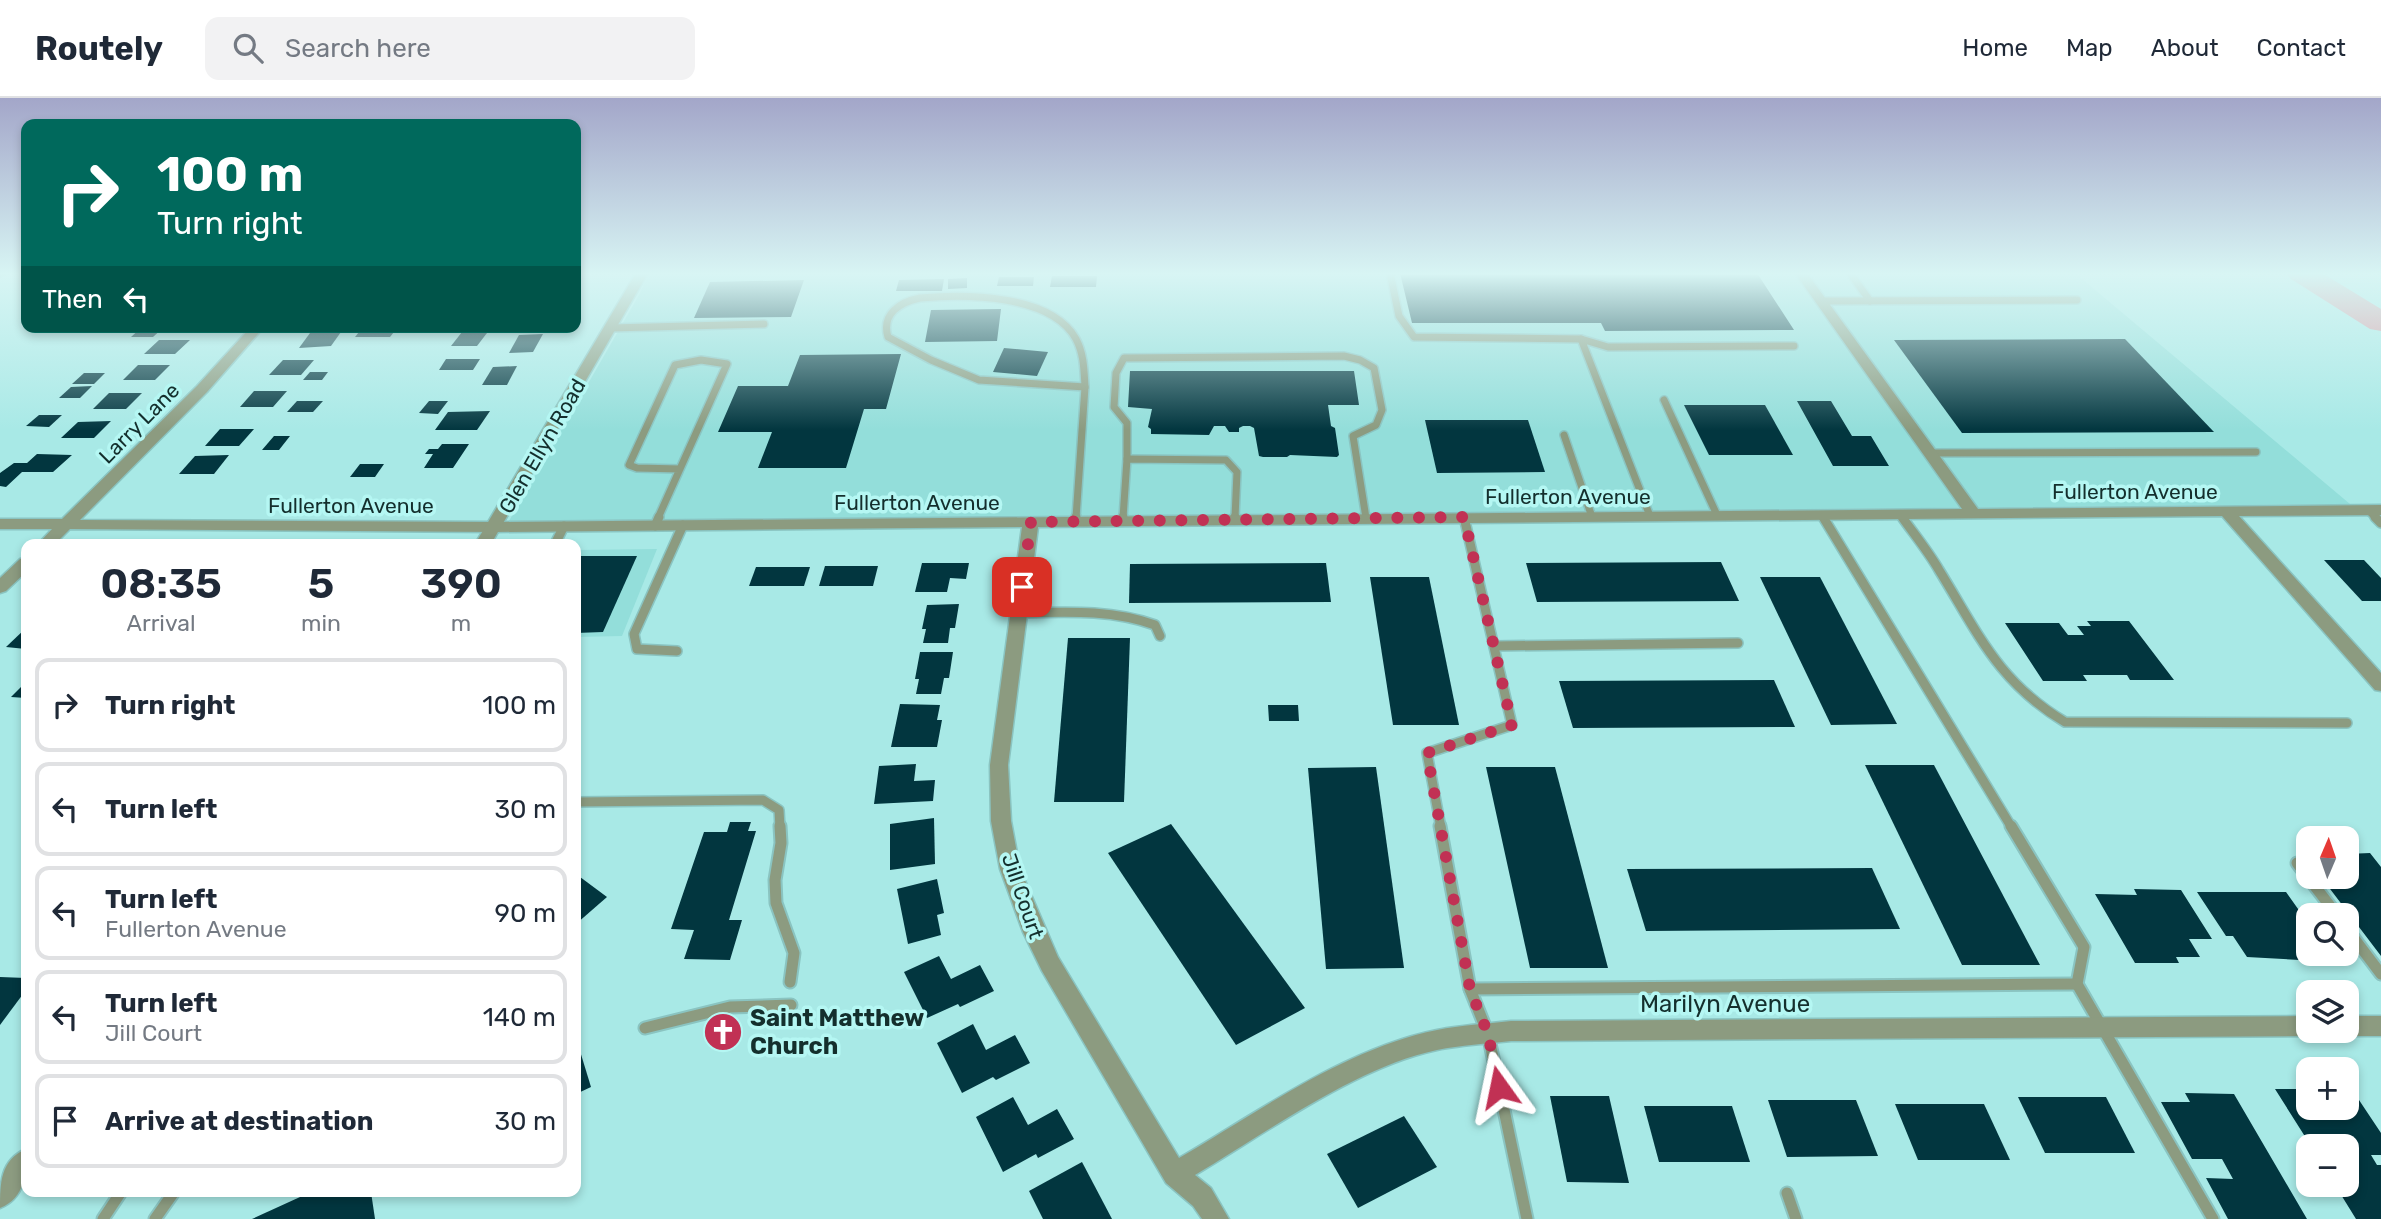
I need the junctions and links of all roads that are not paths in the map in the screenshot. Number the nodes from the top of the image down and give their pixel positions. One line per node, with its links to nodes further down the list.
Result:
1 (697, 325): 6 (lane)
2 (886, 325): 10 (lane)
3 (1066, 325): 10 (lane)
4 (1403, 325): 8 (lane)
5 (1839, 325): 14 (street)
6 (611, 327): 37 (street, Glen Ellyn Road)
7 (253, 333): 33 (street, Larry Lane)
8 (1581, 339): 9 (lane); 22 (lane)
9 (1794, 346)
10 (1086, 387): 28 (lane)
11 (1664, 400): 23 (lane)
12 (1564, 435): 25 (lane)
13 (2256, 452): 14 (lane)
14 (1930, 453): 19 (street)
15 (1127, 459): 26 (lane); 27 (lane); 29 (lane)
16 (680, 469): 16 (lane); 36 (lane)
17 (2375, 510): 18 (street, Fullerton Avenue); 31 (lane)
18 (2226, 511): 19 (street, Fullerton Avenue); 48 (street)
19 (1973, 513): 20 (street, Fullerton Avenue)
20 (1900, 514): 21 (street, Fullerton Avenue); 49 (lane)
21 (1822, 515): 23 (street, Fullerton Avenue); 54 (lane)
22 (1650, 516): 23 (street, Fullerton Avenue); 25 (street, Fullerton Avenue)
23 (1717, 516)
24 (1464, 517): 25 (street, Fullerton Avenue); 26 (street, Fullerton Avenue); 46 (lane)
25 (1592, 517)
26 (1366, 519): 27 (street, Fullerton Avenue)
27 (1236, 520): 29 (street, Fullerton Avenue)
28 (1076, 521): 29 (street, Fullerton Avenue); 30 (street, Fullerton Avenue)
29 (1123, 521)
30 (1031, 522): 34 (street, Fullerton Avenue); 43 (street, Jill Court)
31 (2381, 523)
32 (0, 524): 33 (street, Fullerton Avenue)
33 (68, 525): 37 (street, Fullerton Avenue); 38 (street, Larry Lane)
34 (683, 525): 36 (street, Fullerton Avenue); 47 (lane)
35 (565, 526): 36 (street, Fullerton Avenue); 37 (street, Fullerton Avenue); 40 (lane)
36 (655, 526)
37 (495, 527): 39 (street, Glen Ellyn Road)
38 (53, 539)
39 (487, 539)
40 (558, 539)
41 (21, 568): 42 (street)
42 (0, 587)
43 (1019, 612): 44 (lane); 64 (street, Jill Court)
44 (1160, 636)
45 (1738, 643): 46 (lane)
46 (1494, 646): 55 (lane)
47 (677, 651)
48 (2381, 685)
49 (2347, 723)
50 (581, 802): 53 (lane)
51 (2359, 945): 52 (lane)
52 (2381, 974)
53 (790, 982)
54 (2077, 984): 55 (lane); 61 (lane)
55 (1470, 989): 62 (lane)
56 (791, 1005): 60 (lane)
57 (2296, 1026): 61 (street, Marilyn Avenue)
58 (2359, 1026): 59 (street)
59 (2381, 1026)
60 (645, 1028)
61 (2103, 1028): 62 (street, Marilyn Avenue); 74 (lane)
62 (1488, 1034): 64 (street, Marilyn Avenue); 72 (lane)
63 (21, 1168): 66 (street)
64 (1175, 1174): 71 (street, Jill Court)
65 (1787, 1192): 73 (lane)
66 (0, 1196)
67 (118, 1197): 69 (lane)
68 (170, 1197): 70 (lane)
69 (103, 1219)
70 (155, 1219)
71 (1216, 1219)
72 (1527, 1219)
73 (1796, 1219)
74 (2213, 1219)

